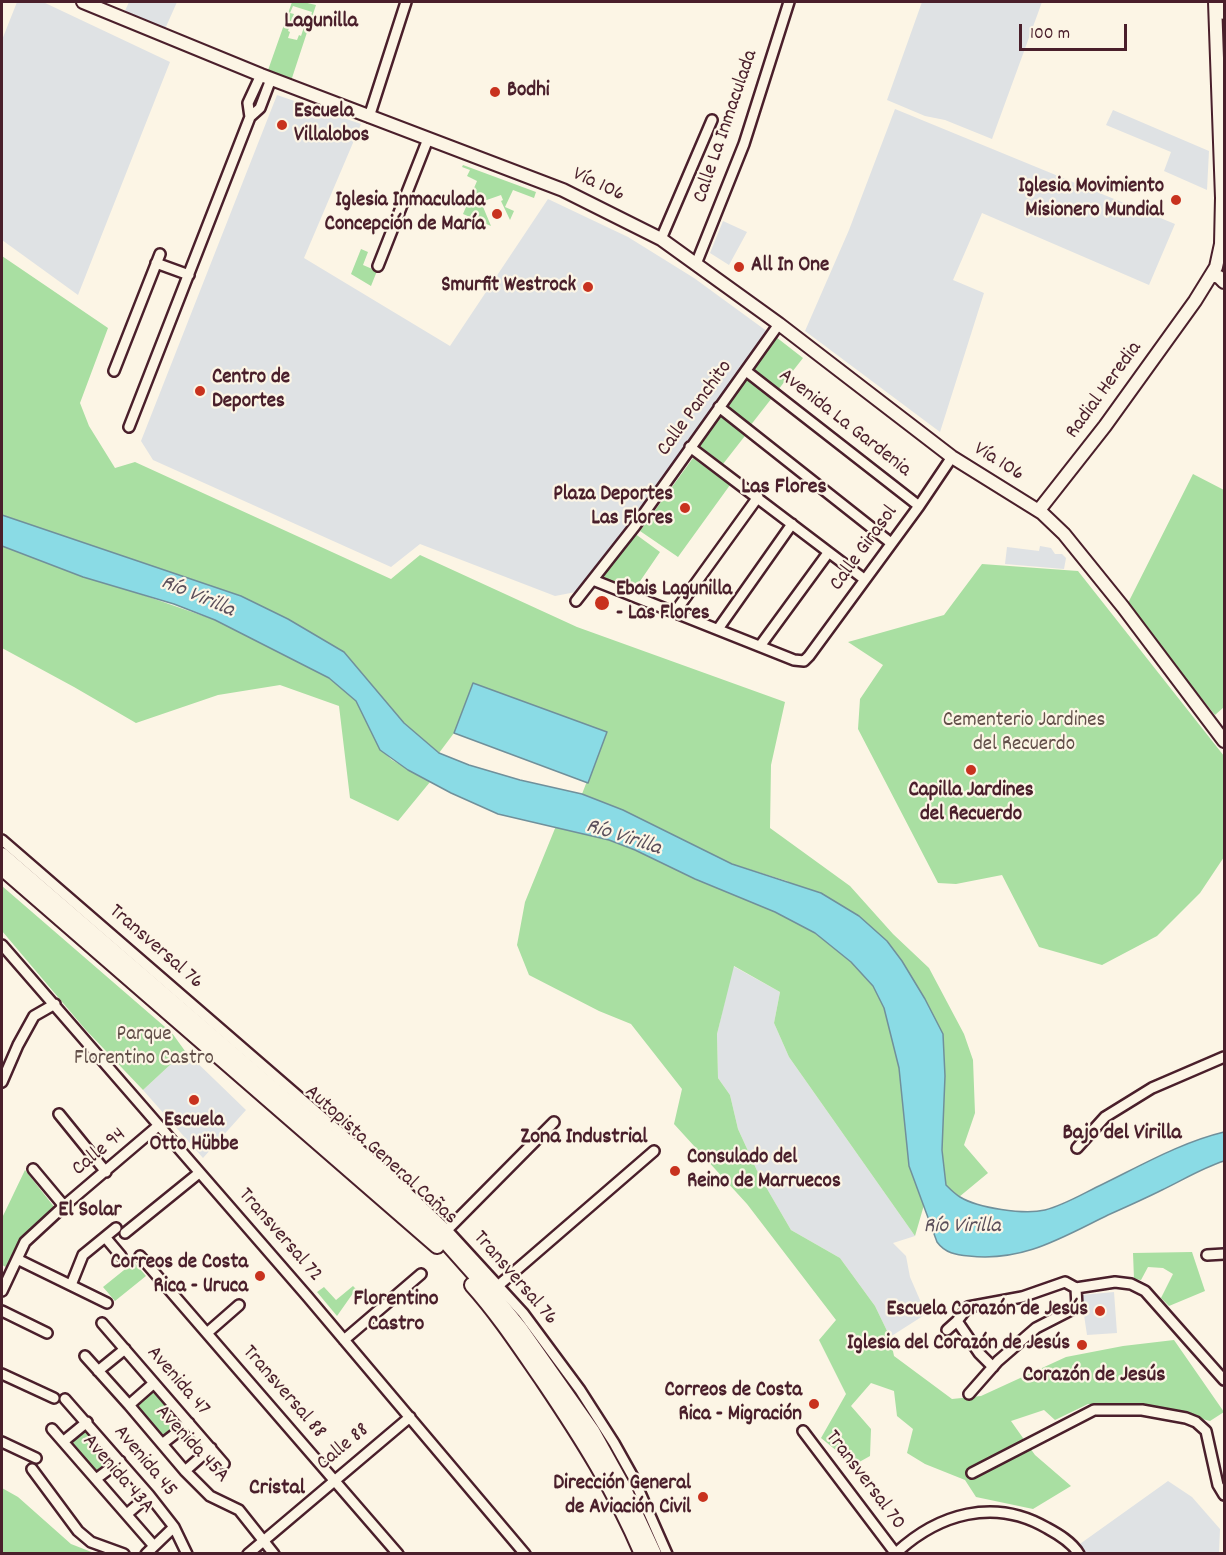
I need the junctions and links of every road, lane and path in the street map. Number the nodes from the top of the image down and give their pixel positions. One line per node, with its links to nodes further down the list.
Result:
1 (406, 2): 9 (street)
2 (789, 2): 14 (street, Calle La Inmaculada)
3 (1216, 2): 8 (main road); 13 (main road, Radial Heredia)
4 (1223, 2): 6 (main road)
5 (92, 3): 7 (main road, Vía 106)
6 (1224, 13)
7 (266, 77): 9 (main road, Vía 106); 16 (street)
8 (1224, 110)
9 (369, 117): 11 (main road, Vía 106)
10 (712, 120): 12 (street)
11 (428, 139): 12 (main road, Vía 106); 15 (street)
12 (661, 239): 14 (main road, Vía 106)
13 (1223, 239): 17 (main road, Radial Heredia)
14 (696, 264): 19 (main road, Vía 106)
15 (378, 266)
16 (189, 275): 20 (street); 23 (street)
17 (1212, 275): 18 (main road); 28 (main road, Radial Heredia)
18 (1224, 282)
19 (779, 324): 21 (street, Calle Panchito); 25 (main road, Vía 106)
20 (114, 371)
21 (747, 371): 22 (street, Calle Panchito); 27 (street, Avenida La Gardenia)
22 (719, 407): 24 (street, Calle Panchito); 30 (street)
23 (129, 427)
24 (690, 447): 26 (street); 33 (street, Calle Panchito)
25 (952, 457): 27 (street, Calle Girasol); 28 (main road, Vía 106)
26 (758, 498): 29 (street); 36 (street)
27 (919, 506): 30 (street, Calle Girasol)
28 (1039, 510): 35 (main road)
29 (792, 524): 31 (street); 37 (street)
30 (891, 543): 32 (street, Calle Girasol)
31 (828, 553): 32 (street); 38 (street)
32 (864, 579): 38 (street, Calle Girasol)
33 (593, 580): 34 (street, Calle Panchito); 36 (street)
34 (576, 601)
35 (1126, 611): 39 (main road); 40 (main road)
36 (675, 612): 37 (street)
37 (718, 629): 38 (street)
38 (760, 646)
39 (1224, 732)
40 (1224, 741)
41 (2, 840): 58 (street, Transversal 76)
42 (2, 855): 124 (highway, Autopista General Cañas)
43 (2, 868): 123 (highway, Autopista General Cañas)
44 (2, 945): 45 (street, Transversal 72)
45 (54, 1004): 47 (street); 50 (street, Transversal 72)
46 (1224, 1057): 51 (street)
47 (2, 1082)
48 (59, 1114): 54 (street)
49 (554, 1122): 58 (street)
50 (158, 1126): 54 (street, Calle 94); 55 (street, Transversal 72)
51 (1077, 1148)
52 (654, 1151): 68 (street)
53 (33, 1169): 56 (street)
54 (106, 1172): 56 (street, Calle 94)
55 (199, 1173): 59 (street); 79 (street, Transversal 72)
56 (64, 1206): 65 (street, Calle 94)
57 (116, 1228): 60 (street)
58 (447, 1230): 68 (street, Transversal 76)
59 (125, 1233)
60 (105, 1237): 62 (street); 67 (street)
61 (1224, 1254): 64 (street)
62 (121, 1256)
63 (140, 1256): 77 (street, Transversal 88)
64 (1207, 1256)
65 (17, 1259): 67 (street); 70 (street, Calle 94)
66 (421, 1274): 79 (street)
67 (71, 1285): 71 (street)
68 (499, 1285): 125 (street, Transversal 76)
69 (1076, 1288): 74 (street); 82 (street); 85 (street)
70 (2, 1291)
71 (107, 1303)
72 (239, 1305): 77 (street)
73 (2, 1311): 78 (street)
74 (957, 1321): 76 (street); 82 (street)
75 (102, 1323): 80 (street, Avenida 47)
76 (947, 1330)
77 (207, 1333): 107 (street, Transversal 88)
78 (47, 1334)
79 (345, 1340): 91 (street, Transversal 72)
80 (124, 1349): 83 (street); 86 (street, Avenida 47)
81 (85, 1356): 83 (street, Avenida 45A)
82 (993, 1367): 87 (street)
83 (98, 1371): 90 (street, Avenida 45A)
84 (2, 1374): 88 (street)
85 (1224, 1380)
86 (154, 1383): 90 (street); 93 (street, Avenida 47)
87 (969, 1394)
88 (54, 1398)
89 (65, 1399): 92 (street, Avenida 45)
90 (129, 1405): 98 (street, Avenida 45A)
91 (410, 1417): 107 (street, Calle 88); 122 (street, Transversal 72)
92 (87, 1422): 96 (street); 101 (street, Avenida 45)
93 (189, 1423): 98 (street); 99 (street, Avenida 47)
94 (52, 1429): 96 (street, Avenida 43A)
95 (803, 1431): 115 (street, Transversal 70)
96 (64, 1441): 106 (street, Avenida 43A)
97 (2, 1442): 100 (street)
98 (162, 1444): 104 (street, Avenida 45A)
99 (211, 1448): 102 (street, Avenida 47); 104 (street)
100 (36, 1458)
101 (120, 1461): 106 (street); 108 (street, Avenida 45)
102 (224, 1464)
103 (32, 1469): 116 (street)
104 (185, 1471): 112 (street, Avenida 45A)
105 (972, 1473): 109 (street)
106 (96, 1479): 110 (street, Avenida 43A)
107 (334, 1480): 112 (street, Calle 88); 121 (street, Transversal 88)
108 (149, 1495): 110 (street); 111 (street, Avenida 45)
109 (1224, 1495)
110 (127, 1514): 113 (street, Avenida 43A)
111 (174, 1527): 113 (street); 118 (street, Avenida 45)
112 (262, 1540): 119 (street, Calle 88); 120 (street, Avenida 45A)
113 (154, 1546): 117 (street)
114 (1078, 1552): 115 (street)
115 (896, 1553)
116 (124, 1554)
117 (146, 1554)
118 (187, 1554)
119 (248, 1554)
120 (274, 1554)
121 (398, 1554)
122 (525, 1554)
123 (642, 1554)
124 (654, 1554)
125 (667, 1554)

